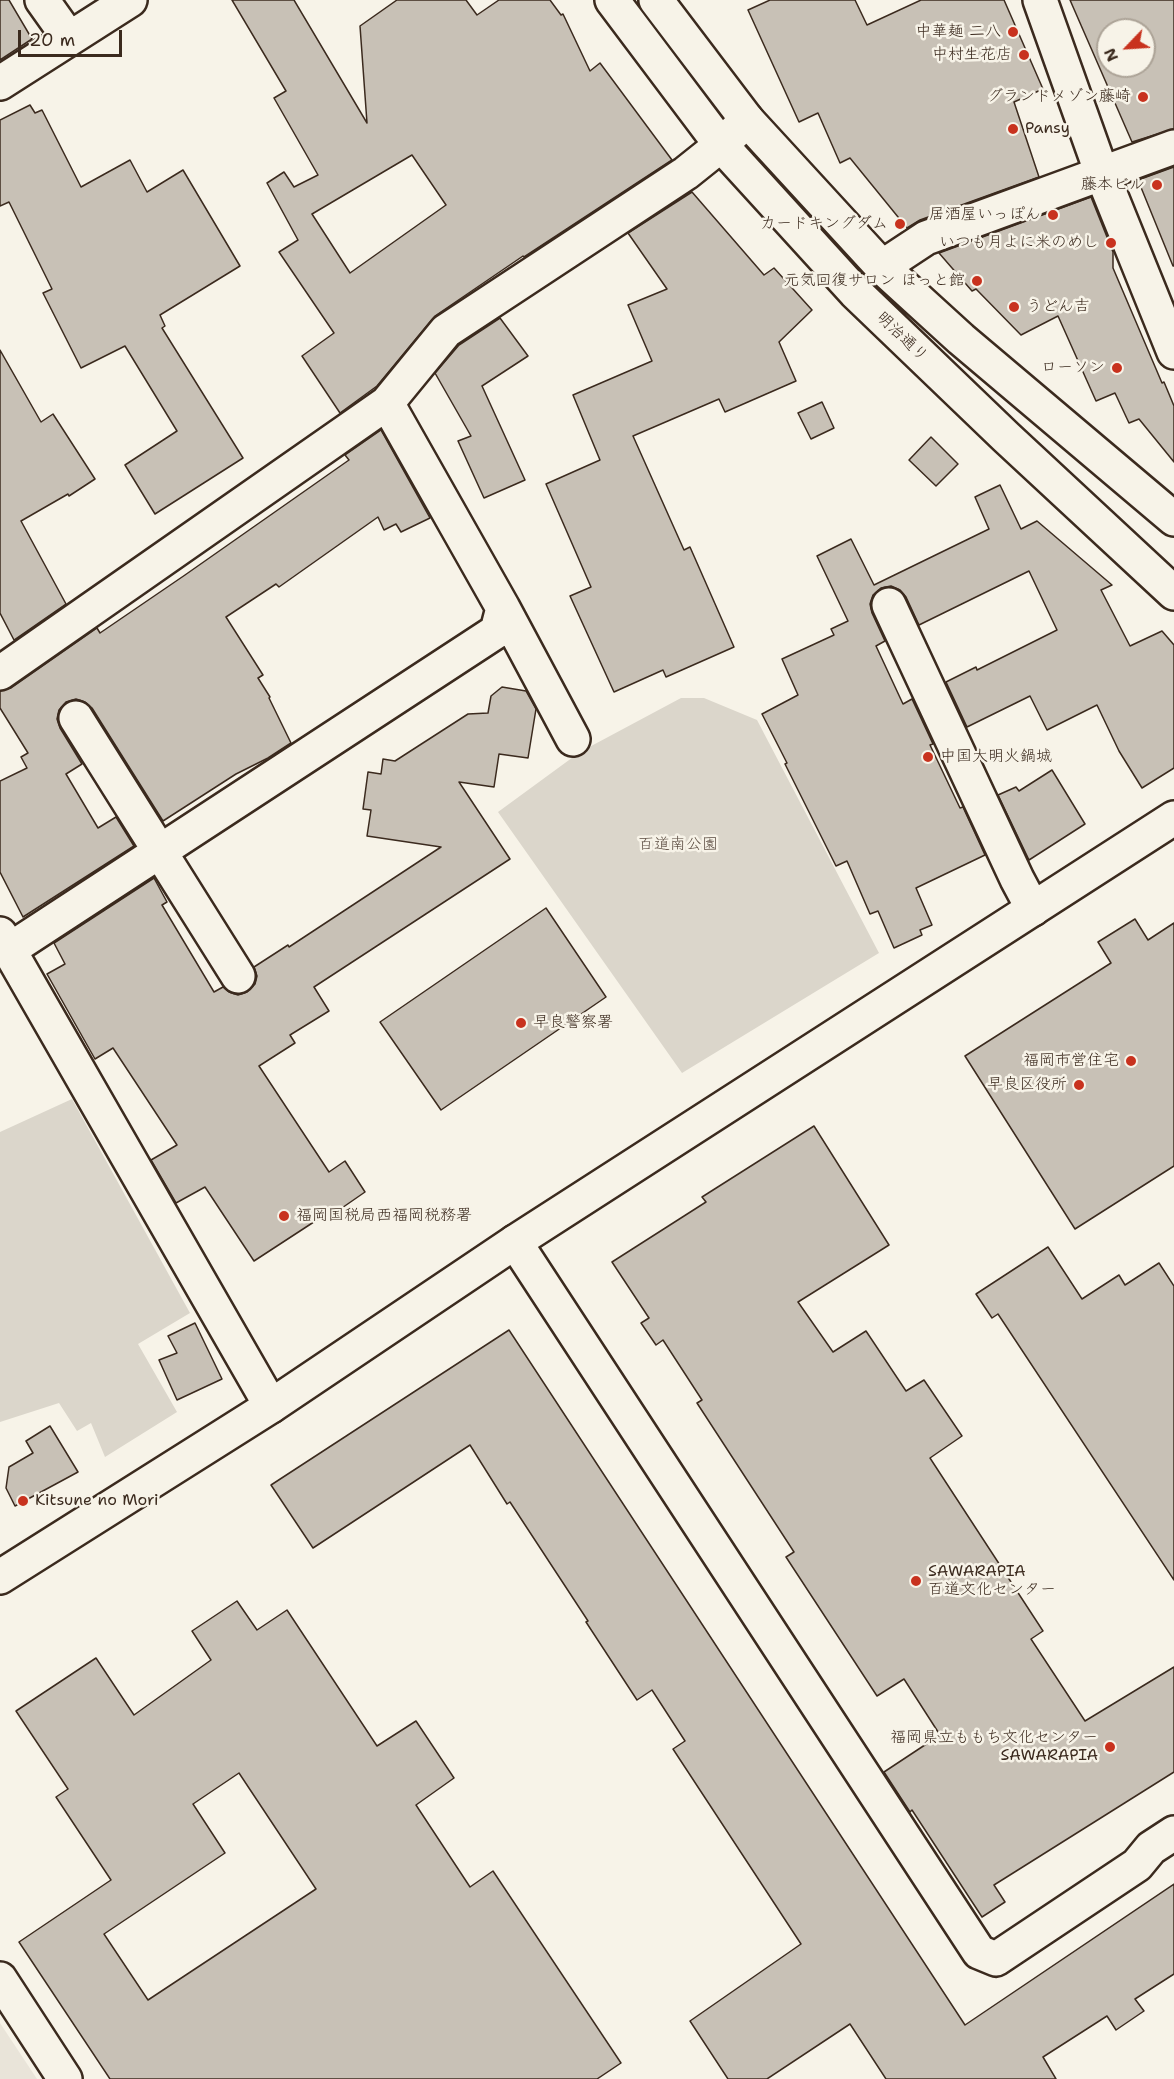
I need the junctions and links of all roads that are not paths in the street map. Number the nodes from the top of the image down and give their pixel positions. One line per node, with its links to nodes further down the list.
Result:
1 (42, 0): 6 (street)
2 (130, 0): 6 (street)
3 (612, 0): 9 (street, 明治通り)
4 (656, 0): 8 (street)
5 (1040, 0): 11 (street)
6 (69, 38): 7 (street)
7 (0, 83)
8 (747, 120): 9 (street); 12 (street)
9 (721, 145): 14 (street); 16 (street, 明治通り)
10 (1174, 147): 11 (street)
11 (1102, 174): 12 (street); 13 (street)
12 (882, 267): 15 (street)
13 (1174, 352)
14 (387, 403): 18 (street); 19 (street)
15 (1174, 519)
16 (1174, 593)
17 (890, 604): 24 (street)
18 (503, 608): 21 (street); 23 (street)
19 (0, 673)
20 (76, 718): 23 (street)
21 (573, 740)
22 (1174, 818): 24 (street)
23 (159, 852): 25 (street); 26 (street)
24 (1033, 909): 27 (street)
25 (4, 942): 28 (street)
26 (238, 976)
27 (515, 1242): 28 (street); 30 (street)
28 (271, 1406): 29 (street)
29 (0, 1577)
30 (1174, 1833)
31 (0, 1979): 32 (street)
32 (65, 2079)

